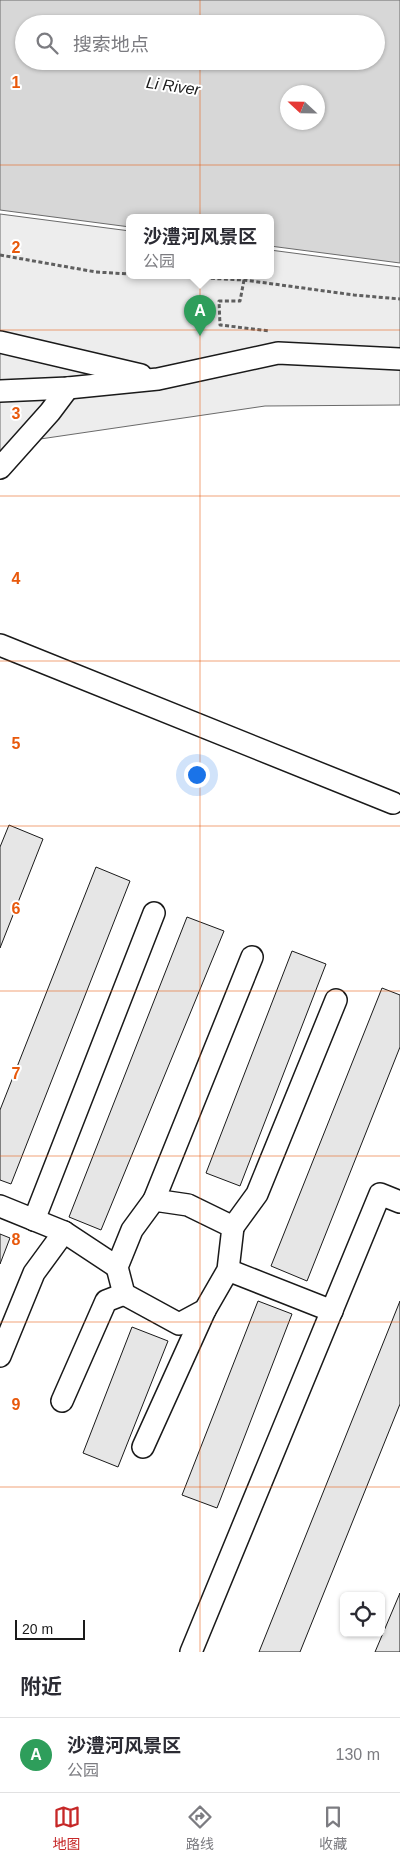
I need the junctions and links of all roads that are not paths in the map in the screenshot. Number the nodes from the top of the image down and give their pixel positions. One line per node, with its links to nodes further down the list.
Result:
1 (0, 342): 3 (street)
2 (400, 359): 3 (street)
3 (158, 379): 4 (street)
4 (68, 388): 5 (street); 6 (street)
5 (0, 390)
6 (0, 468)
7 (0, 645): 8 (street)
8 (393, 803)
9 (154, 914): 15 (street)
10 (252, 957): 12 (street)
11 (336, 1000): 16 (street)
12 (154, 1200): 16 (street); 18 (street)
13 (400, 1202): 22 (street)
14 (0, 1206): 15 (street)
15 (34, 1220): 17 (street)
16 (233, 1226): 19 (street)
17 (64, 1232): 18 (street); 23 (street)
18 (117, 1267): 20 (street)
19 (228, 1270): 21 (street); 22 (street)
20 (124, 1294): 21 (street); 24 (street)
21 (205, 1310): 25 (street)
22 (332, 1311): 26 (street)
23 (0, 1356)
24 (62, 1401)
25 (143, 1447)
26 (191, 1652)

